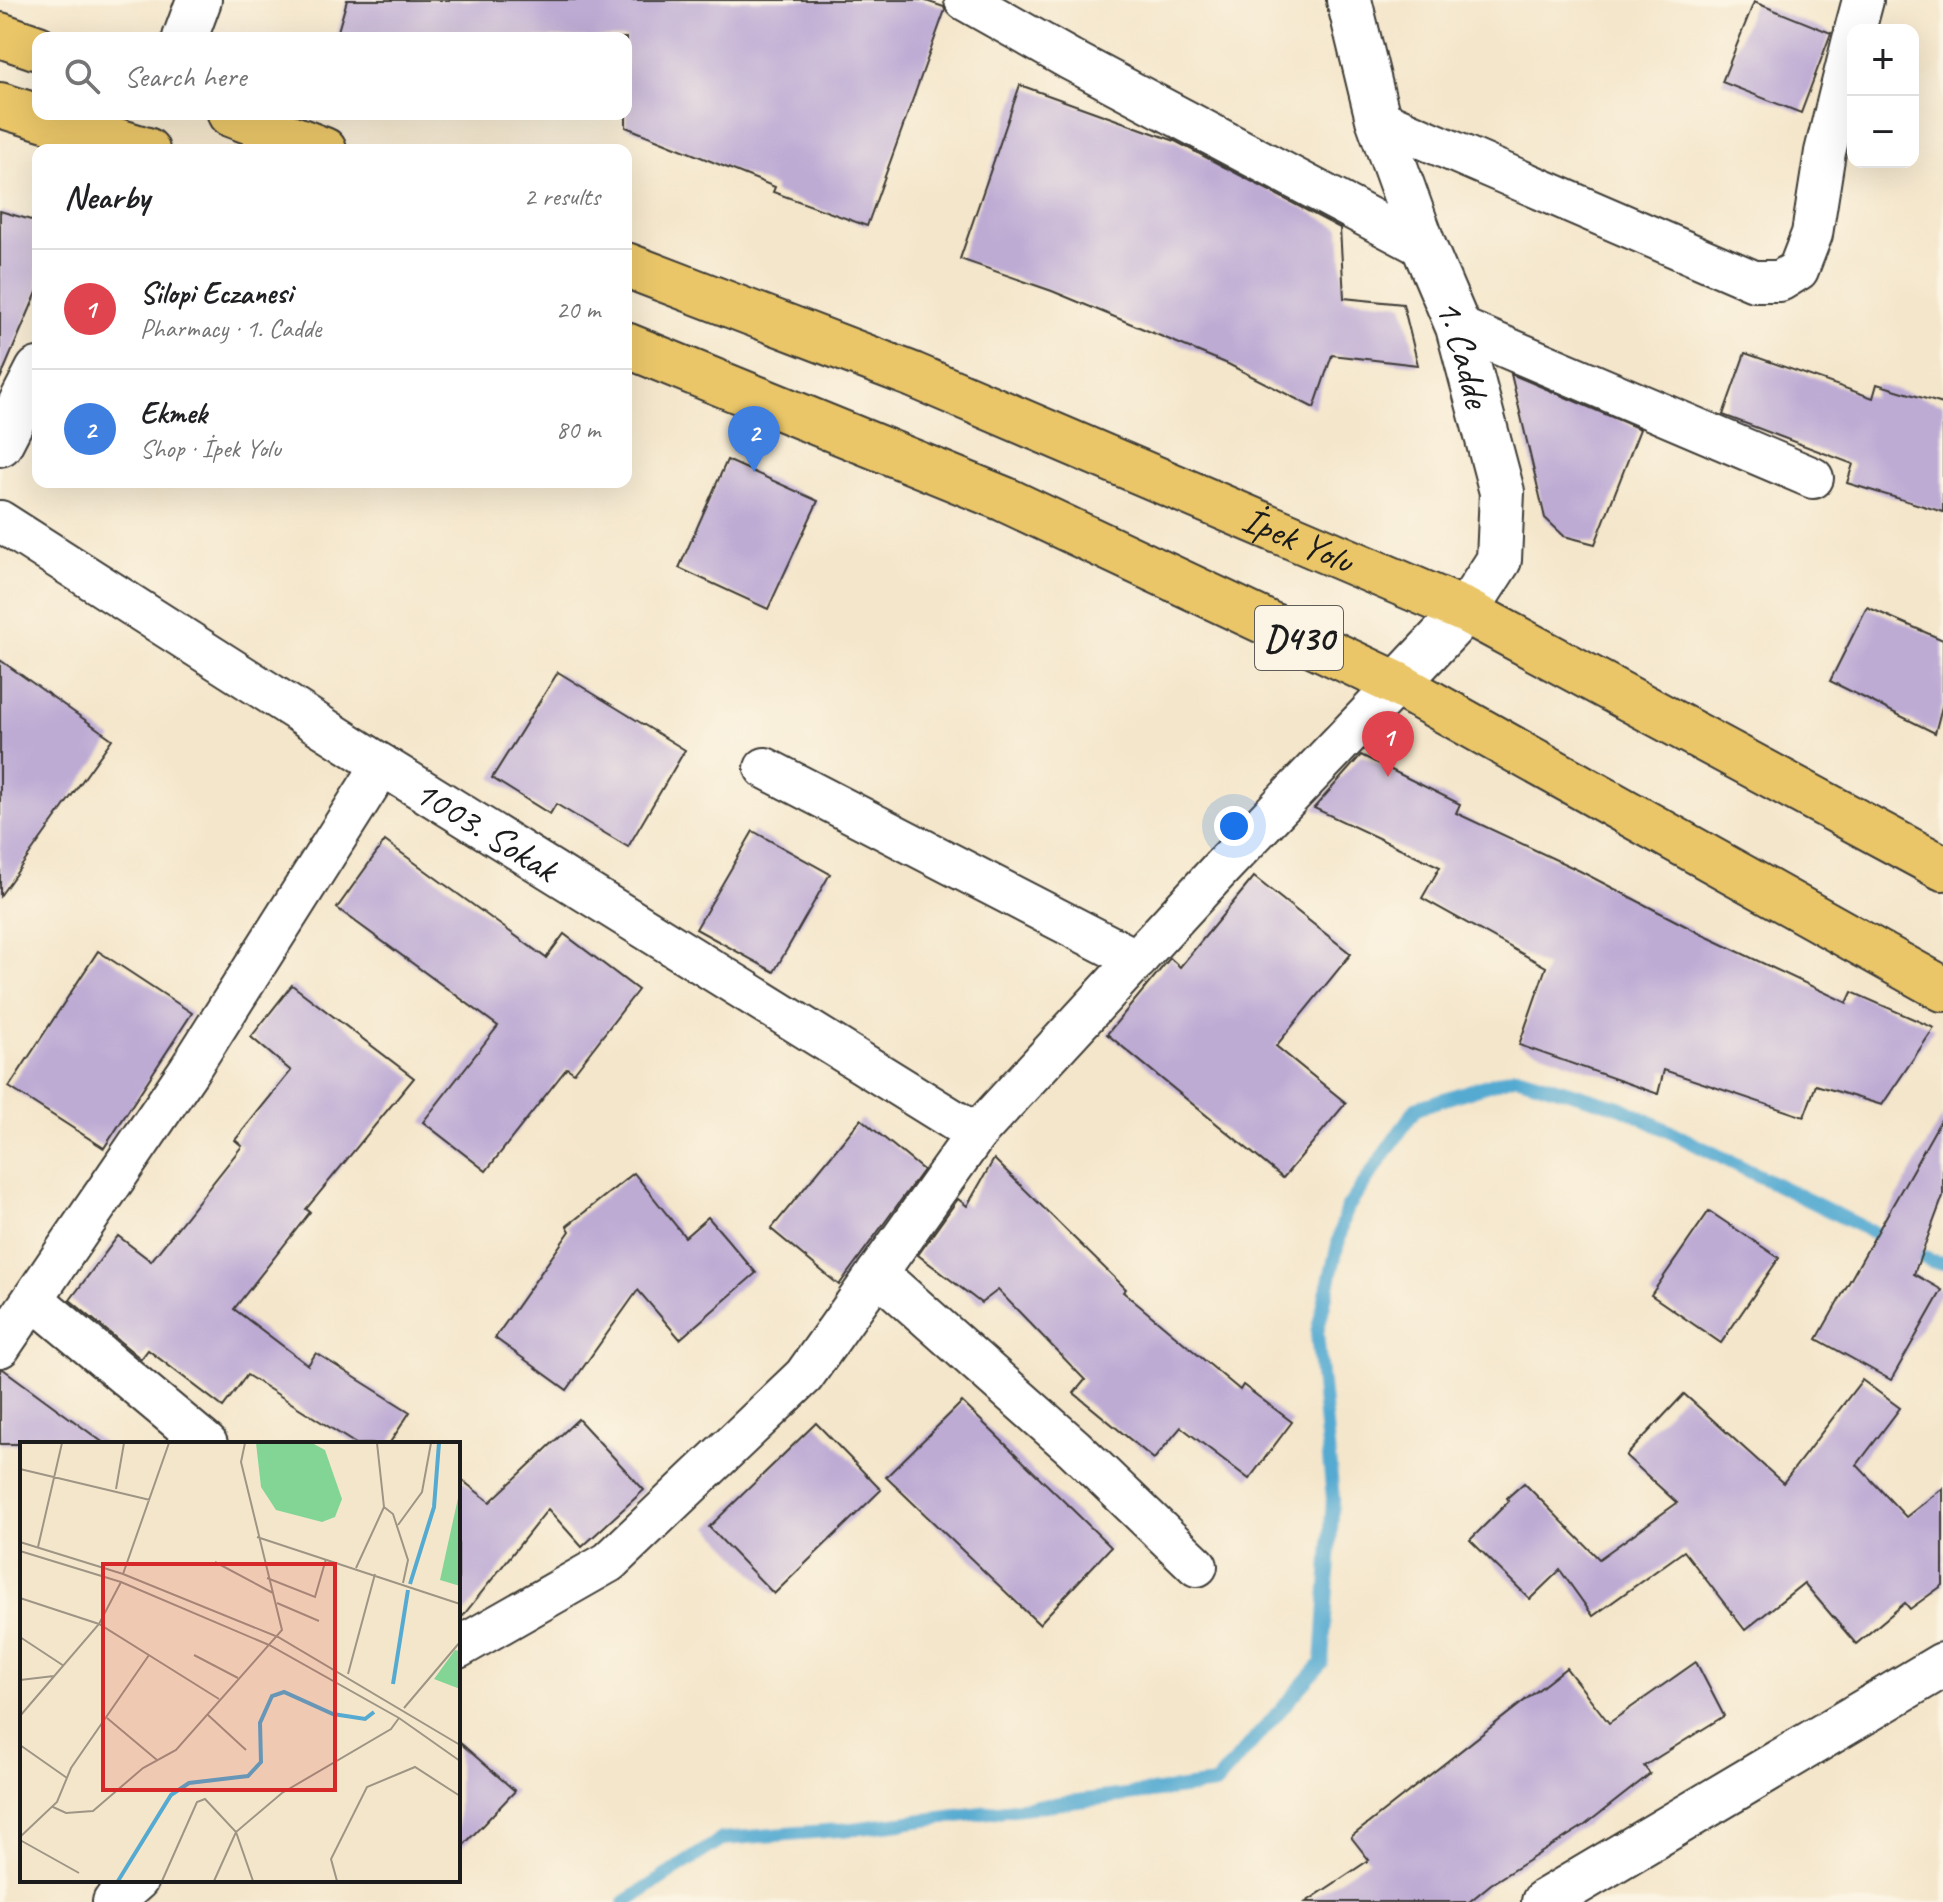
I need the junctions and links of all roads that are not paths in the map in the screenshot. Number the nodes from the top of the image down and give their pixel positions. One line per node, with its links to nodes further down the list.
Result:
1 (199, 0): 6 (street)
2 (965, 0): 17 (street)
3 (1349, 0): 12 (street, 1. Cadde)
4 (1863, 0): 5 (street)
5 (1857, 24)
6 (187, 32)
7 (0, 35): 8 (highway)
8 (32, 46)
9 (1847, 63): 12 (street)
10 (0, 105): 11 (highway)
11 (32, 115)
12 (1378, 119): 17 (street, 1. Cadde)
13 (49, 120): 15 (highway)
14 (246, 120): 16 (highway)
15 (127, 144)
16 (308, 144)
17 (1424, 247): 19 (street, 1. Cadde)
18 (632, 267): 25 (highway, İpek Yolu / D430)
19 (1458, 327): 23 (street); 25 (street, 1. Cadde)
20 (632, 347): 26 (highway, D430)
21 (32, 382): 22 (street)
22 (0, 444)
23 (1813, 478)
24 (0, 521): 27 (street, 1003. Sokak)
25 (1466, 611): 26 (street, 1. Cadde); 29 (highway, İpek Yolu / D430)
26 (1397, 684): 30 (street); 31 (highway, D430)
27 (382, 765): 32 (street, 1003. Sokak); 34 (street)
28 (765, 768): 30 (street)
29 (1943, 868)
30 (1137, 960): 32 (street)
31 (1943, 989)
32 (976, 1134): 33 (street)
33 (877, 1273): 37 (street); 38 (street)
34 (33, 1299): 35 (street); 36 (street)
35 (0, 1347)
36 (205, 1442)
37 (1197, 1566)
38 (460, 1647)
39 (1943, 1665): 42 (street)
40 (136, 1882): 41 (street)
41 (113, 1902)
42 (1544, 1902)

